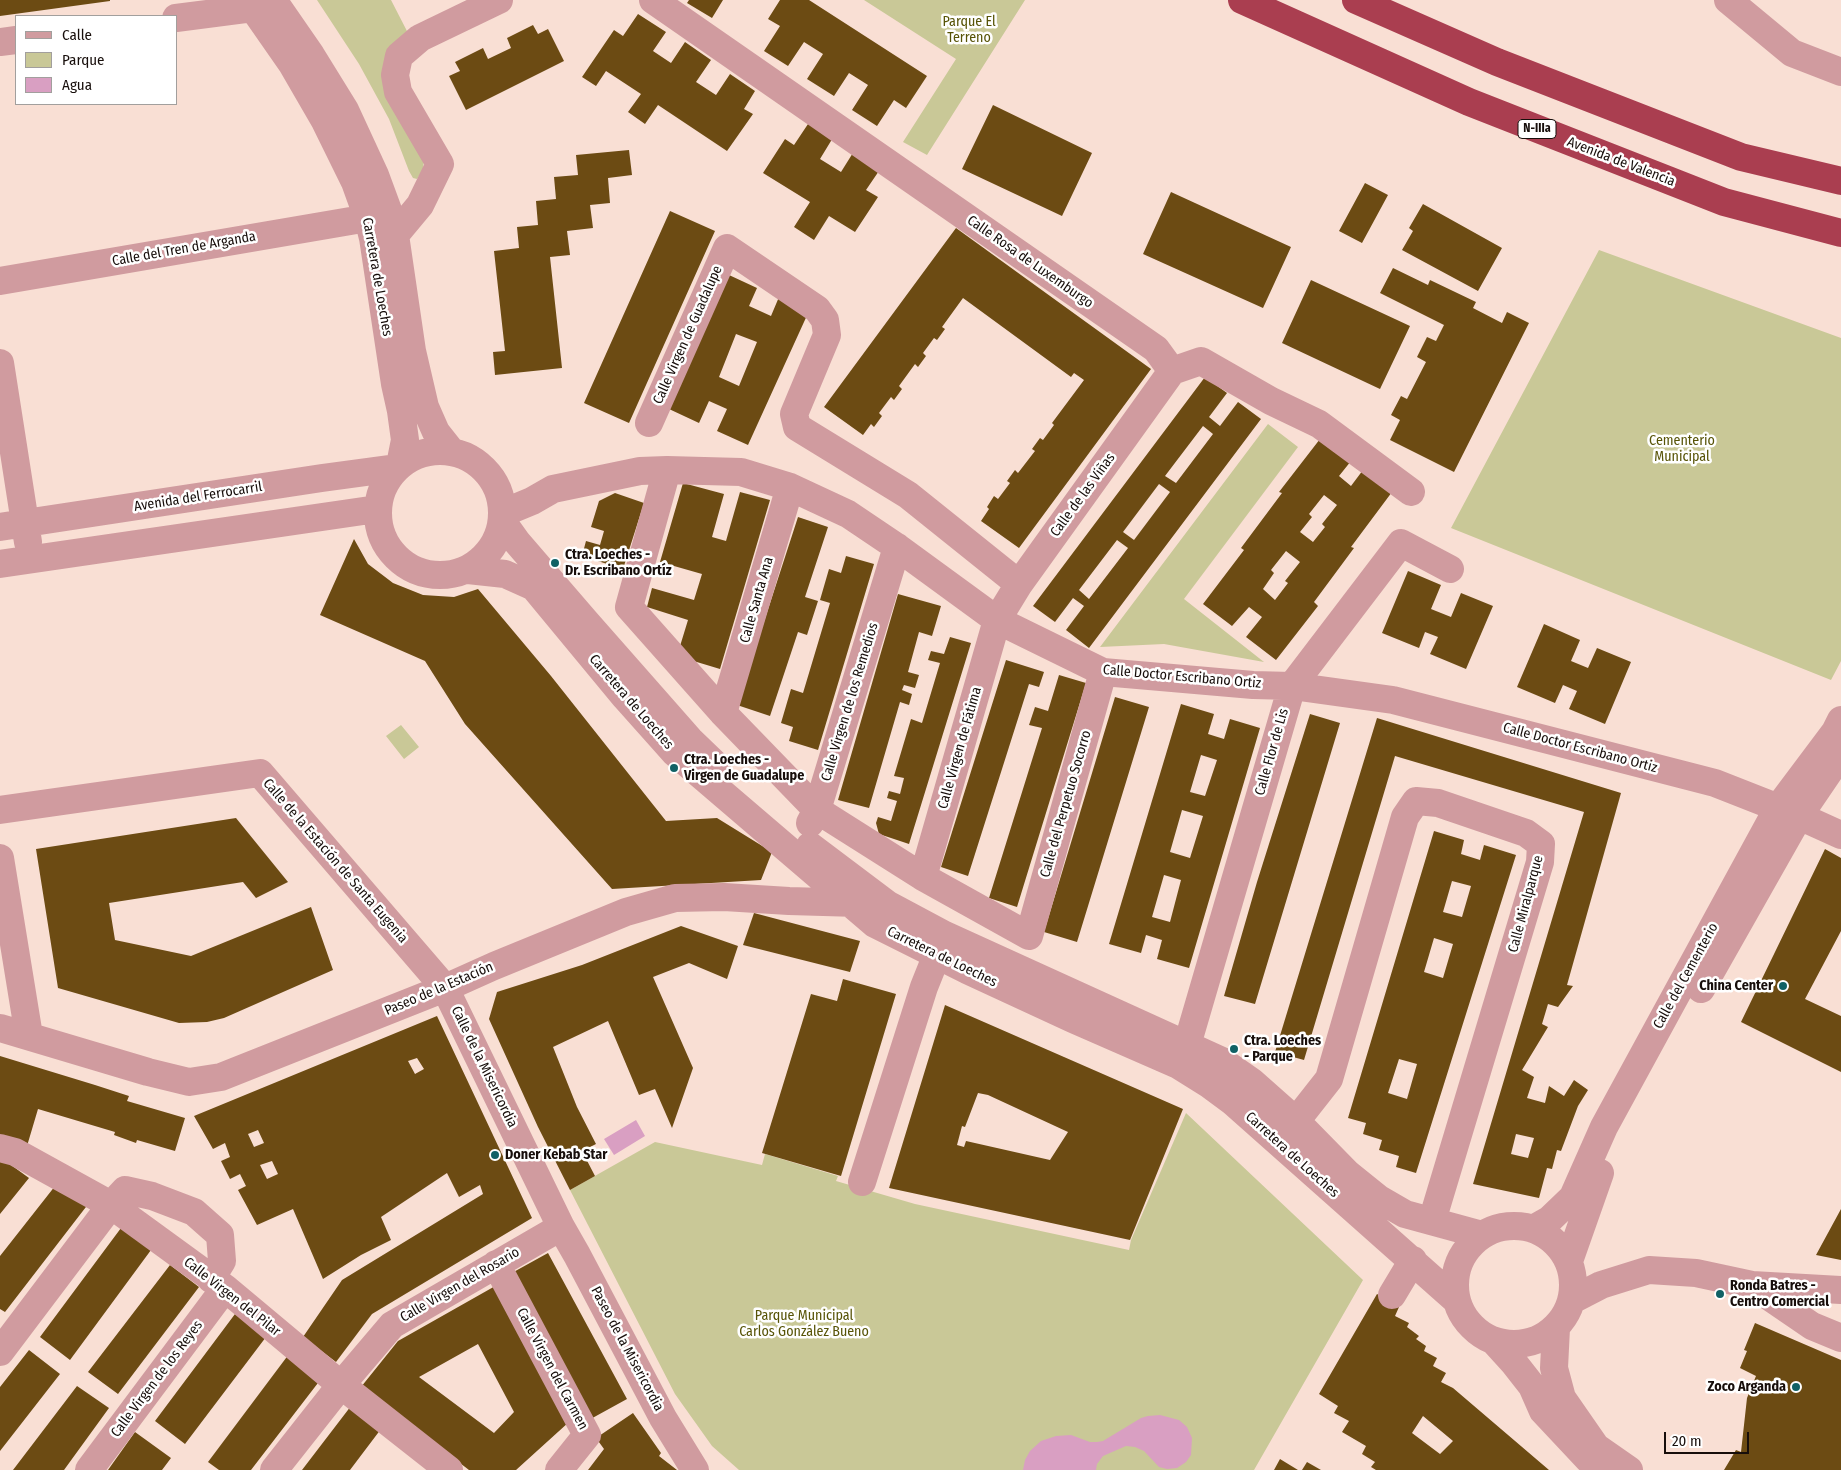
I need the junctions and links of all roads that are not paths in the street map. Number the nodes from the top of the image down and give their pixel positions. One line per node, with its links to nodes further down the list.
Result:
1 (499, 0): 16 (street)
2 (653, 0): 19 (street, Calle Rosa de Luxemburgo)
3 (1242, 0): 15 (highway, Avenida de Valencia / N-IIIa)
4 (1356, 0): 13 (highway)
5 (1728, 0): 11 (street)
6 (1756, 0): 11 (street)
7 (257, 3): 8 (street); 14 (street, Carretera de Loeches); 16 (street, Carretera de Loeches)
8 (178, 18)
9 (15, 40): 10 (street)
10 (0, 42)
11 (1792, 53): 12 (street)
12 (1841, 72)
13 (1841, 181)
14 (368, 218): 17 (street, Calle del Tren de Arganda); 22 (street, Carretera de Loeches)
15 (1841, 233)
16 (395, 235): 21 (street, Carretera de Loeches)
17 (0, 281)
18 (0, 363): 28 (street)
19 (1172, 371): 25 (street); 34 (street, Calle de las Viñas)
20 (649, 423): 34 (street, Calle Virgen de Guadalupe)
21 (451, 452): 22 (street); 27 (street)
22 (398, 466): 26 (street); 28 (street, Avenida del Ferrocarril)
23 (667, 470): 24 (street, Calle Doctor Escribano Ortiz); 27 (street, Calle Doctor Escribano Ortiz); 38 (street)
24 (790, 487): 29 (street, Calle Doctor Escribano Ortiz); 38 (street, Calle Santa Ana)
25 (1411, 492)
26 (377, 509): 30 (street); 33 (street)
27 (503, 517): 33 (street); 45 (street, Carretera de Loeches)
28 (12, 525): 30 (street)
29 (897, 547): 35 (street, Calle Doctor Escribano Ortiz); 42 (street, Calle Virgen de los Remedios)
30 (30, 559): 31 (street)
31 (0, 564)
32 (1450, 569): 37 (street, Calle Flor de Lis)
33 (468, 570): 45 (street, Carretera de Loeches)
34 (1019, 584): 35 (street, Calle de las Viñas)
35 (997, 620): 36 (street, Calle Doctor Escribano Ortiz); 47 (street, Calle Virgen de Fátima)
36 (1103, 672): 37 (street, Calle Doctor Escribano Ortiz); 47 (street, Calle del Perpetuo Socorro)
37 (1292, 686): 43 (street, Calle Doctor Escribano Ortiz); 54 (street, Calle Flor de Lis)
38 (723, 713): 42 (street)
39 (1841, 720): 43 (street, Calle del Cementerio)
40 (1841, 754): 43 (street, Calle del Cementerio)
41 (0, 810): 51 (street, Calle de la Estación de Santa Eugenia)
42 (817, 810): 45 (street, Calle Virgen de los Remedios); 47 (street)
43 (1789, 812): 44 (street, Calle Doctor Escribano Ortiz); 61 (street, Calle del Cementerio); 64 (street, Calle del Cementerio)
44 (1841, 835)
45 (795, 844): 48 (street, Carretera de Loeches); 49 (street, Carretera de Loeches)
46 (0, 858): 53 (street)
47 (923, 877)
48 (849, 903): 49 (street, Paseo de la Estación); 50 (street, Carretera de Loeches); 51 (street, Paseo de la Estación)
49 (887, 904): 50 (street, Carretera de Loeches)
50 (941, 945): 54 (street, Carretera de Loeches); 57 (street); 63 (street, Carretera de Loeches)
51 (445, 988): 53 (street, Paseo de la Estación); 60 (street, Calle de la Misericordia)
52 (0, 1028): 53 (street, Paseo de la Estación)
53 (29, 1036)
54 (1187, 1045): 55 (street, Carretera de Loeches)
55 (1296, 1121): 59 (street, Carretera de Loeches); 59 (street, Calle Miralparque)
56 (0, 1148): 58 (street, Calle Virgen del Pilar)
57 (862, 1182)
58 (111, 1205): 66 (street, Calle Virgen del Pilar); 66 (street, Calle Virgen de los Reyes); 75 (street)
59 (1432, 1221): 62 (street, Carretera de Loeches)
60 (561, 1227): 65 (street, Calle Virgen del Rosario); 81 (street, Paseo de la Misericordia)
61 (1533, 1229): 62 (street); 64 (street)
62 (1482, 1235): 70 (street)
63 (1413, 1260): 69 (street); 70 (street, Carretera de Loeches)
64 (1569, 1261): 71 (street)
65 (496, 1264): 76 (street, Calle Virgen del Rosario); 80 (street, Calle Virgen del Carmen)
66 (218, 1284): 76 (street, Calle Virgen del Pilar); 77 (street, Calle Virgen de los Reyes)
67 (1752, 1285): 68 (street); 71 (street); 73 (street)
68 (1841, 1290)
69 (1392, 1295)
70 (1456, 1300): 74 (street)
71 (1572, 1300): 72 (street)
72 (1556, 1328): 74 (street); 83 (street)
73 (1841, 1338)
74 (1494, 1341): 82 (street)
75 (0, 1352)
76 (341, 1385): 78 (street, Calle Virgen del Rosario); 79 (street, Calle Virgen del Pilar)
77 (89, 1470)
78 (274, 1470)
79 (449, 1470)
80 (559, 1470)
81 (695, 1470)
82 (1605, 1470)
83 (1629, 1470)

